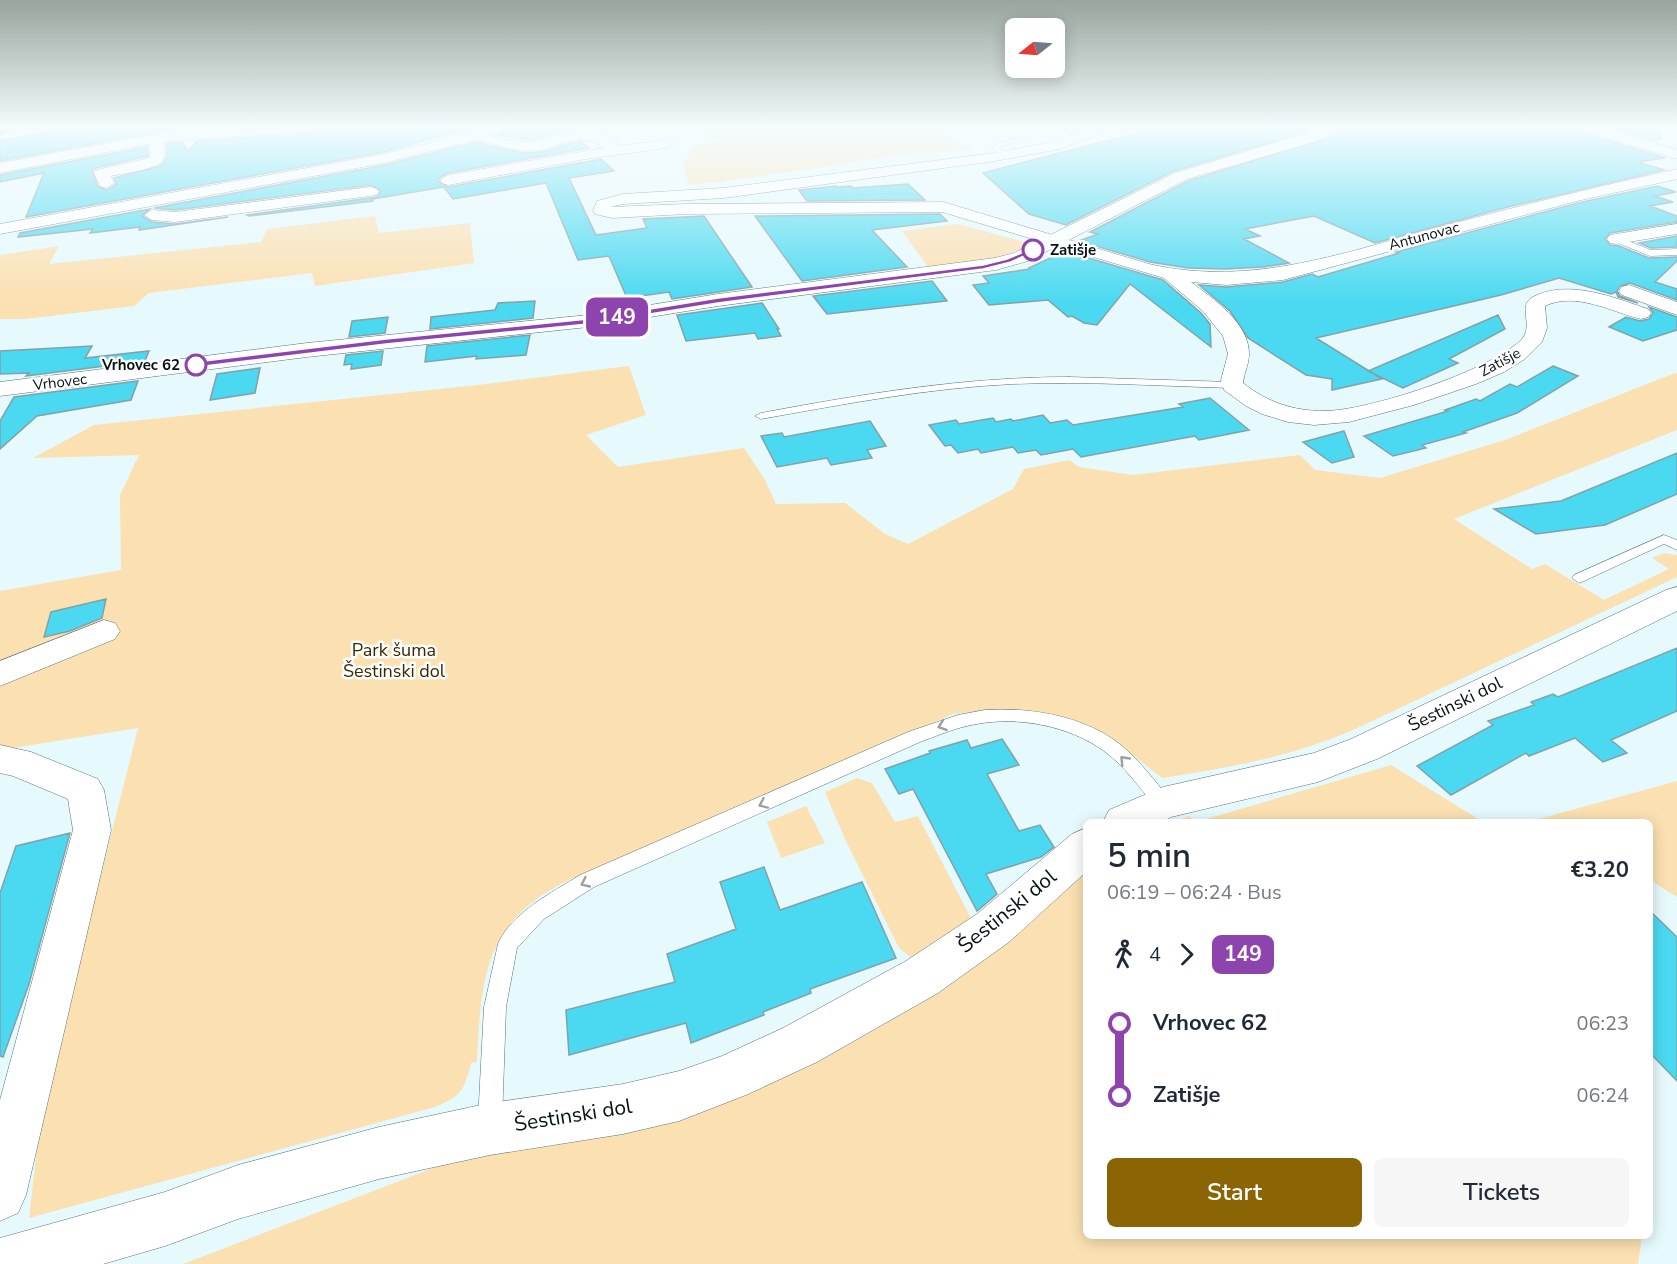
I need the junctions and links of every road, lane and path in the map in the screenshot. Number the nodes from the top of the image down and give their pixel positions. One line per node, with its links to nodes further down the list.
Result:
1 (238, 185): 6 (street)
2 (785, 185): 9 (street)
3 (1163, 185): 9 (street, Vrhovec)
4 (1628, 185): 12 (street, Antunovac)
5 (371, 192): 6 (street)
6 (147, 201): 7 (street)
7 (0, 229)
8 (1677, 229): 10 (street)
9 (1054, 239): 12 (street); 17 (street, Vrhovec)
10 (1616, 239): 11 (lane)
11 (1677, 252)
12 (1169, 273): 16 (street)
13 (1629, 291): 14 (street)
14 (1677, 309)
15 (1641, 313): 16 (street, Zatišje)
16 (1232, 385): 18 (lane)
17 (3, 392)
18 (761, 416)
19 (1673, 539): 20 (lane)
20 (1579, 578)
21 (1677, 598): 25 (street, Šestinski dol)
22 (104, 631): 23 (street)
23 (0, 674)
24 (0, 759): 29 (street)
25 (1163, 803): 26 (street, Šestinski dol); 28 (lane, one-way to 28)
26 (1129, 819)
27 (1083, 849): 28 (street, Šestinski dol)
28 (490, 1129): 30 (street, Šestinski dol)
29 (0, 1195)
30 (5, 1264)

